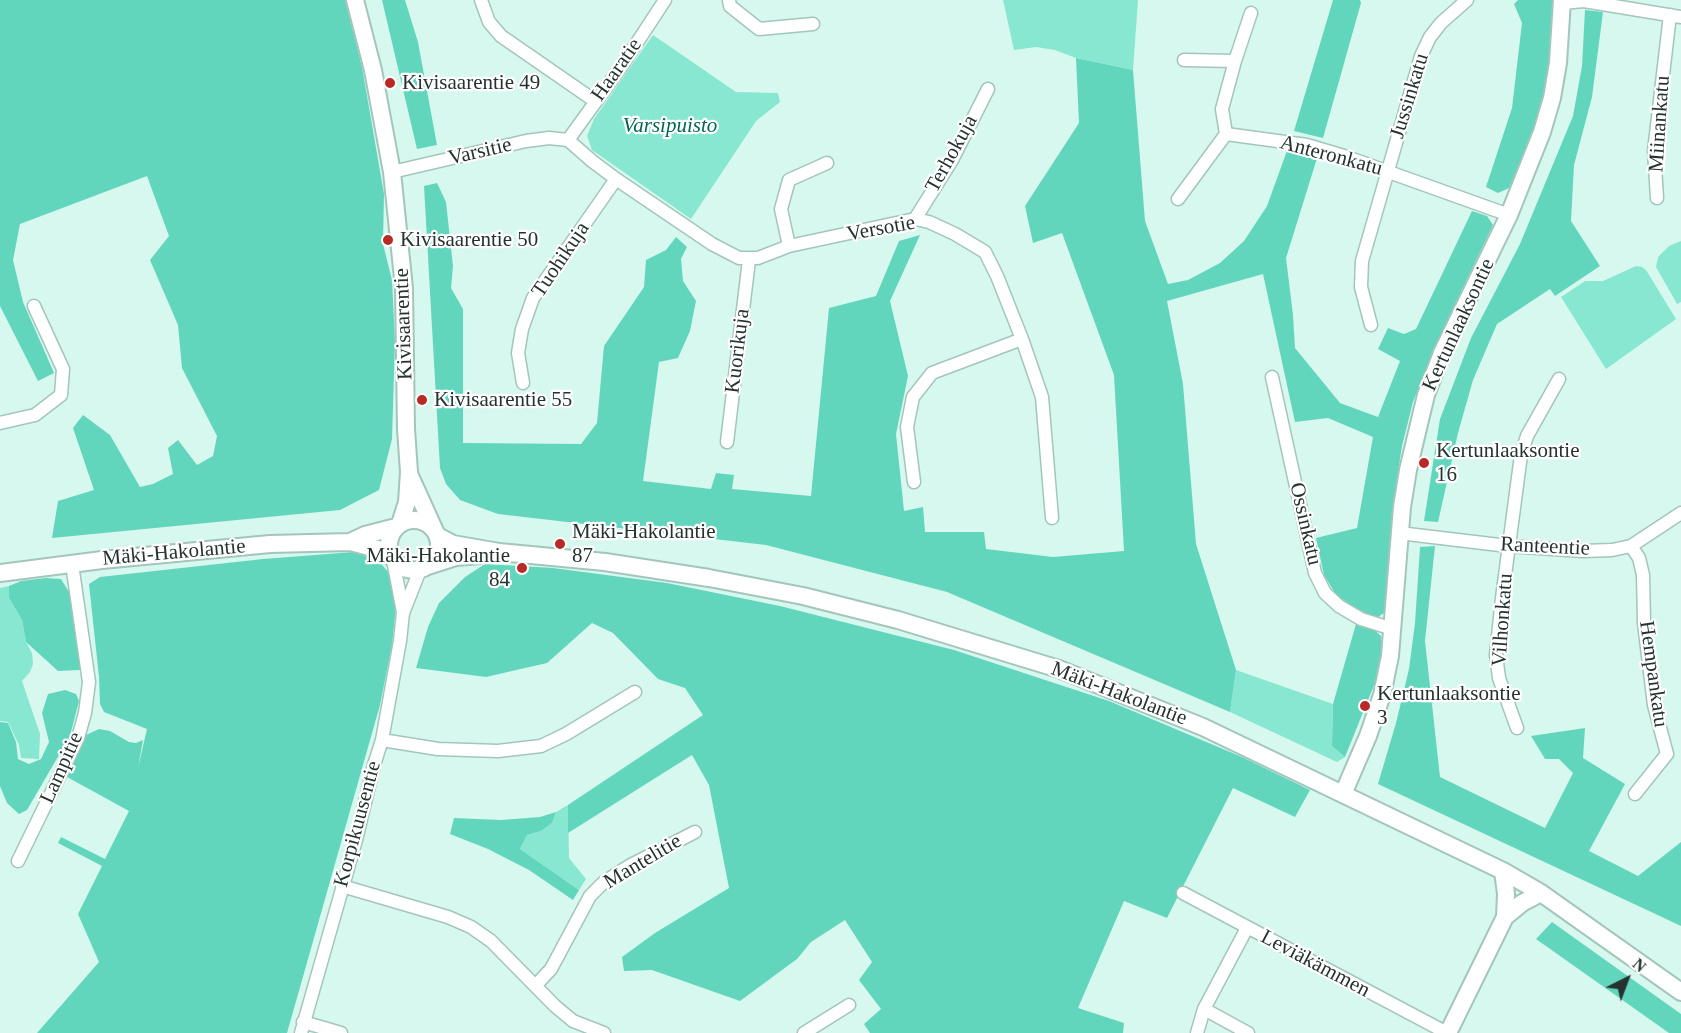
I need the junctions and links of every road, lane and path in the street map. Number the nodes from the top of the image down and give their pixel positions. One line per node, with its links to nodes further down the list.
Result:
1 (355, 0): 18 (street, Kivisaarentie)
2 (481, 0): 13 (street)
3 (665, 0): 13 (street, Haaratie)
4 (729, 0): 9 (street)
5 (1467, 0): 17 (street, Jussinkatu)
6 (1562, 1): 8 (street); 22 (street, Kertunlaaksontie)
7 (1251, 13): 11 (street)
8 (1676, 16): 20 (street, Miinankatu)
9 (813, 24)
10 (1184, 60): 11 (street)
11 (1234, 61): 14 (street)
12 (988, 89): 23 (street, Terhokuja)
13 (596, 101): 15 (street, Haaratie)
14 (1226, 134): 17 (street, Anteronkatu); 21 (street)
15 (568, 140): 18 (street, Varsitie); 19 (street)
16 (827, 163): 24 (street)
17 (1387, 171): 22 (street, Anteronkatu); 27 (street, Jussinkatu)
18 (392, 172): 34 (street, Kivisaarentie)
19 (616, 179): 25 (street); 31 (street, Tuohikuja)
20 (1657, 198)
21 (1178, 199)
22 (1509, 215): 40 (street, Kertunlaaksontie)
23 (915, 219): 24 (street, Versotie); 28 (street, Versotie)
24 (789, 246): 25 (street, Versotie)
25 (749, 260): 33 (street, Kuorikuja)
26 (34, 306): 32 (street)
27 (1371, 325)
28 (1022, 339): 35 (street); 37 (street, Versotie)
29 (1272, 377): 50 (street, Ossinkatu)
30 (1559, 379): 42 (street, Vilhonkatu)
31 (523, 383)
32 (0, 423)
33 (727, 442)
34 (409, 472): 38 (street, Kivisaarentie); 39 (street, Kivisaarentie)
35 (914, 482)
36 (1681, 513): 43 (street, Ranteentie)
37 (1052, 518)
38 (398, 525): 39 (street); 41 (street, Mäki-Hakolantie); 45 (street)
39 (436, 533): 44 (street, Mäki-Hakolantie); 47 (street)
40 (1400, 533): 42 (street, Ranteentie); 50 (street, Kertunlaaksontie)
41 (350, 542): 45 (street, Mäki-Hakolantie); 46 (street, Mäki-Hakolantie)
42 (1508, 546): 43 (street, Ranteentie); 52 (street, Vilhonkatu)
43 (1631, 546): 55 (street, Hempankatu)
44 (499, 552): 47 (street, Mäki-Hakolantie); 54 (street, Mäki-Hakolantie)
45 (391, 556): 47 (street); 49 (street, Korpikuusentie)
46 (72, 564): 48 (street, Mäki-Hakolantie); 57 (street, Lampitie)
47 (424, 568): 49 (street, Korpikuusentie)
48 (0, 573)
49 (403, 613): 53 (street, Korpikuusentie)
50 (1393, 629): 54 (street, Kertunlaaksontie)
51 (635, 692): 53 (street)
52 (1517, 728)
53 (382, 740): 59 (street, Korpikuusentie)
54 (1342, 794): 58 (street, Mäki-Hakolantie)
55 (1635, 794)
56 (695, 832): 64 (street, Mantelitie)
57 (18, 861)
58 (1503, 872): 61 (street, Mäki-Hakolantie); 62 (street)
59 (342, 886): 64 (street); 68 (street, Korpikuusentie)
60 (1183, 893): 63 (street, Leviäkämmen)
61 (1541, 893): 62 (street); 65 (street, Mäki-Hakolantie)
62 (1505, 917): 74 (street)
63 (1247, 928): 67 (street); 74 (street, Leviäkämmen)
64 (536, 985): 70 (street)
65 (1681, 992)
66 (849, 1005): 71 (street)
67 (1204, 1009): 72 (street); 73 (street)
68 (302, 1027): 69 (street)
69 (341, 1033)
70 (604, 1033)
71 (804, 1033)
72 (1197, 1033)
73 (1248, 1033)
74 (1448, 1033)

